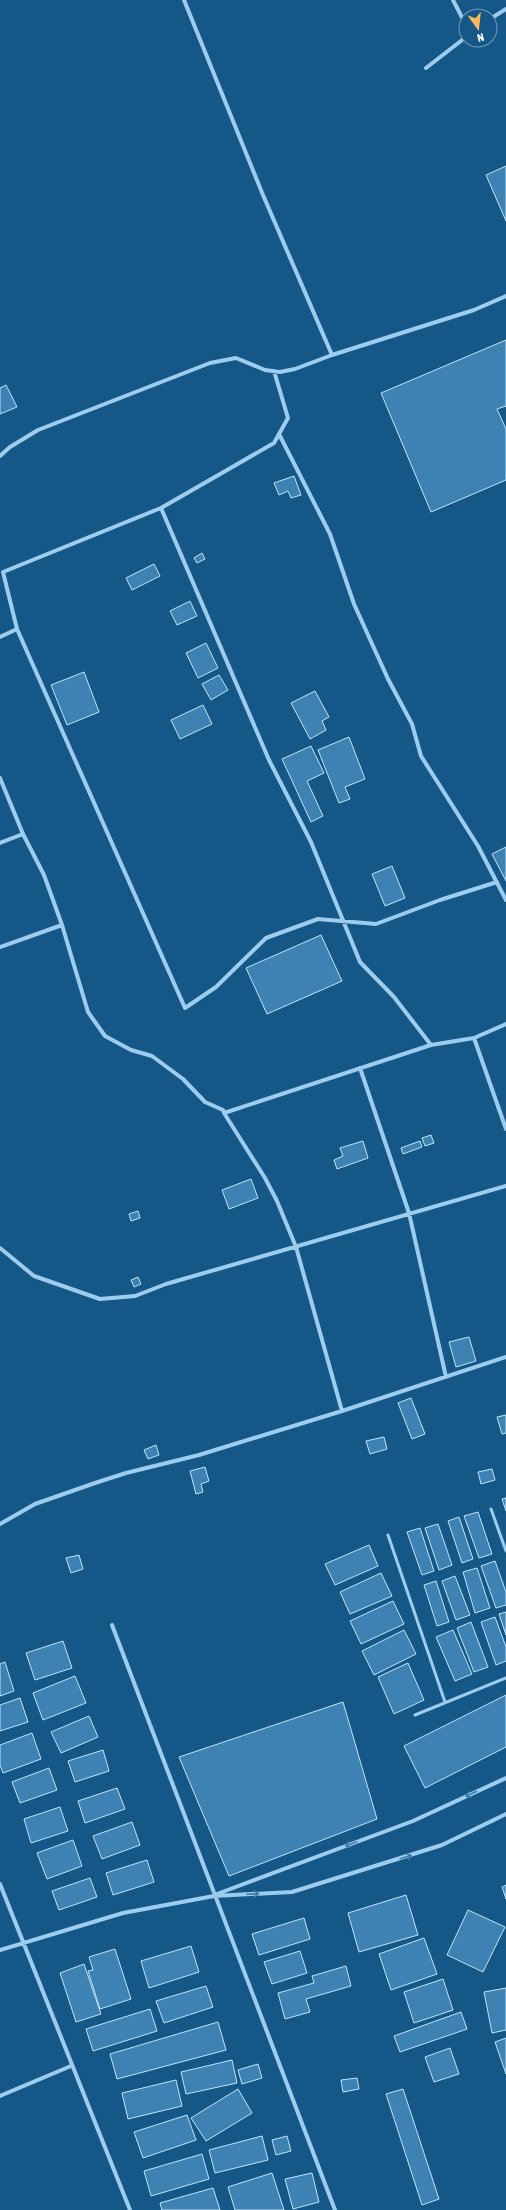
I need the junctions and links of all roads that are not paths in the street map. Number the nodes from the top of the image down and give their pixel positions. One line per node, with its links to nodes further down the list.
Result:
1 (184, 0): 7 (street)
2 (453, 0): 3 (street)
3 (458, 10)
4 (458, 43): 5 (street)
5 (426, 68)
6 (506, 296): 7 (street)
7 (332, 355): 8 (street)
8 (274, 371): 9 (street); 10 (street)
9 (279, 434): 11 (street); 17 (street)
10 (0, 456)
11 (161, 508): 12 (street); 19 (street)
12 (17, 629): 13 (street); 19 (street)
13 (0, 637)
14 (0, 778): 15 (street)
15 (23, 834): 16 (street); 20 (street)
16 (0, 843)
17 (497, 882): 18 (street); 19 (street)
18 (506, 900)
19 (343, 920): 24 (street)
20 (62, 925): 21 (street); 26 (street)
21 (0, 947)
22 (506, 1024): 23 (street)
23 (474, 1038): 24 (street); 27 (street)
24 (431, 1045): 25 (street)
25 (360, 1068): 26 (street); 29 (street)
26 (224, 1113): 30 (street)
27 (506, 1128)
28 (506, 1186): 29 (street)
29 (409, 1213): 30 (street); 33 (street)
30 (296, 1247): 31 (street); 34 (street)
31 (0, 1248)
32 (506, 1357): 33 (street)
33 (446, 1377): 34 (street)
34 (342, 1411): 36 (street)
35 (491, 1509): 38 (lane)
36 (0, 1524)
37 (388, 1535): 41 (lane)
38 (506, 1551)
39 (112, 1625): 46 (street)
40 (506, 1678): 41 (lane)
41 (445, 1702): 42 (lane)
42 (415, 1715)
43 (506, 1778): 46 (street, one-way to 46)
44 (506, 1814): 46 (street, one-way to 44)
45 (0, 1884): 47 (street)
46 (214, 1896): 47 (street); 52 (street)
47 (22, 1942): 48 (street); 49 (street)
48 (0, 1950)
49 (71, 2066): 50 (street); 51 (street)
50 (0, 2096)
51 (130, 2210)
52 (335, 2210)

